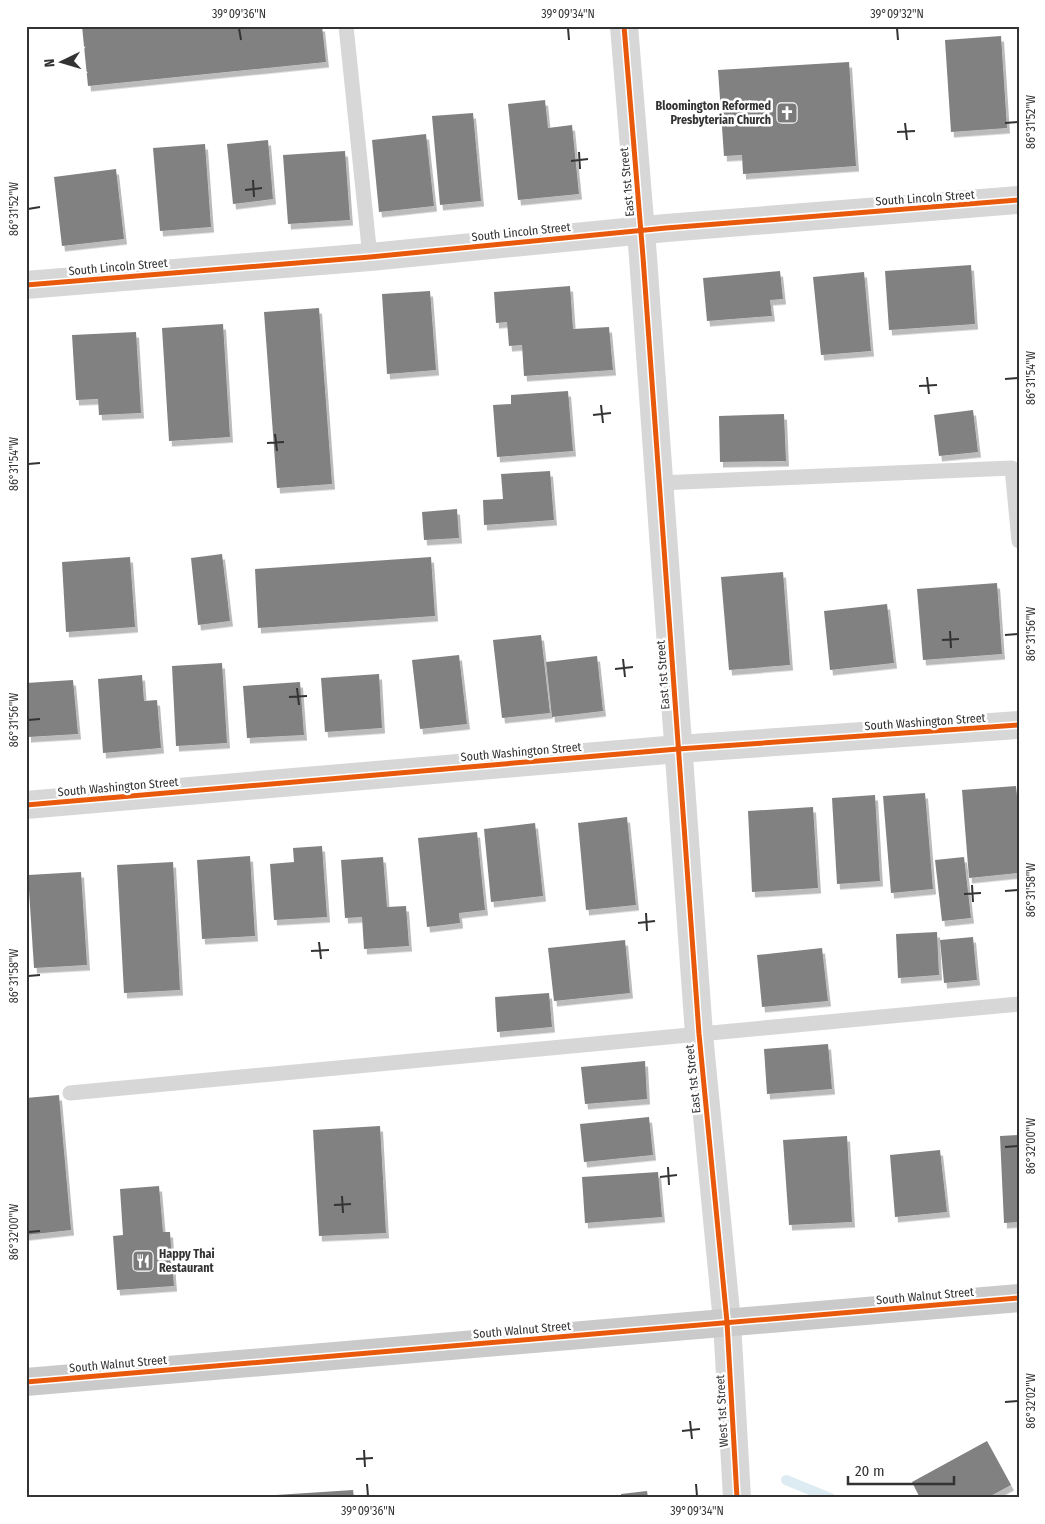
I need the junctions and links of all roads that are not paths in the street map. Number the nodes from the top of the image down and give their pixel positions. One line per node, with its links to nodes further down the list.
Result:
1 (346, 26): 5 (lane)
2 (624, 26): 4 (street, East 1st Street)
3 (1019, 200): 4 (street, South Lincoln Street)
4 (640, 230): 5 (street, South Lincoln Street); 8 (street, East 1st Street)
5 (370, 257): 6 (street, South Lincoln Street)
6 (26, 285)
7 (1015, 468): 8 (lane); 9 (lane)
8 (659, 483): 11 (street, East 1st Street)
9 (1019, 541)
10 (1019, 725): 11 (street, South Washington Street)
11 (678, 748): 12 (street, South Washington Street); 14 (street, East 1st Street)
12 (26, 805)
13 (1019, 1004): 14 (lane)
14 (699, 1034): 15 (lane); 17 (street, East 1st Street)
15 (70, 1093)
16 (1019, 1298): 17 (main road, South Walnut Street)
17 (727, 1322): 18 (main road, South Walnut Street); 19 (street, West 1st Street)
18 (26, 1382)
19 (736, 1498)

